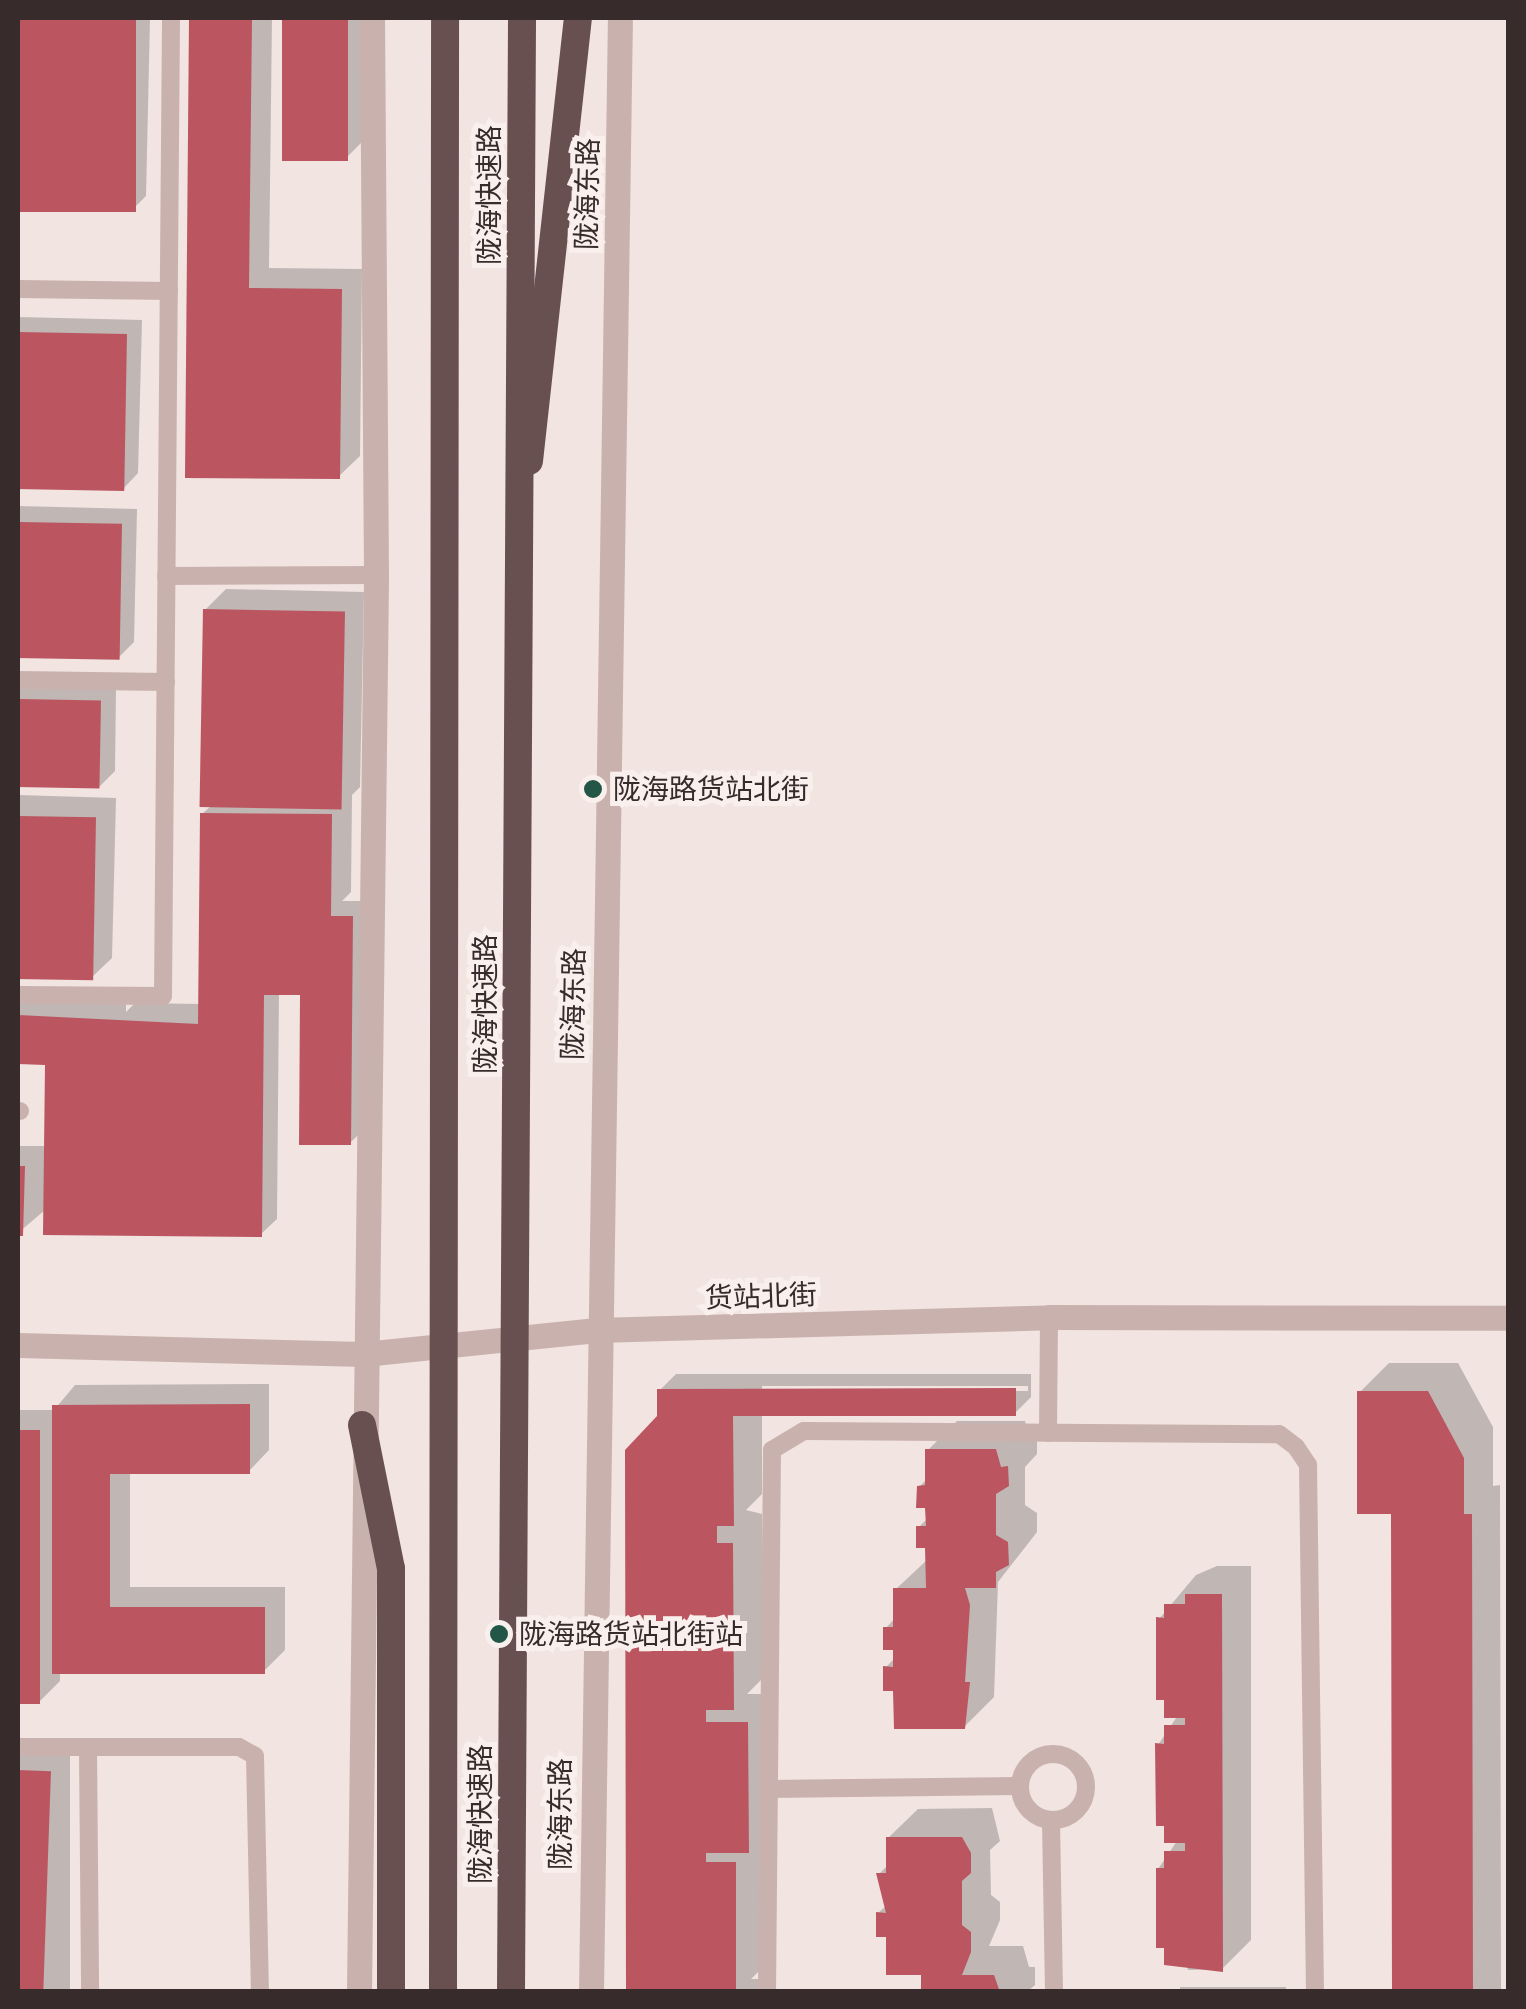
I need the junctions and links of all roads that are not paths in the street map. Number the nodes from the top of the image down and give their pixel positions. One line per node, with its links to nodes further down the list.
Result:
1 (172, 18): 8 (lane)
2 (372, 18): 10 (street)
3 (445, 18): 31 (highway, 陇海快速路, bridge)
4 (522, 18): 9 (highway, 陇海快速路, bridge)
5 (578, 18): 9 (highway, bridge)
6 (620, 18): 17 (street, 陇海东路)
7 (18, 288): 8 (lane)
8 (170, 291): 11 (lane)
9 (522, 522): 32 (highway, 陇海快速路, bridge)
10 (376, 575): 11 (lane); 19 (street)
11 (166, 576): 13 (lane)
12 (18, 680): 13 (lane)
13 (166, 682): 14 (lane)
14 (18, 994)
15 (1049, 1317): 16 (street, 货站北街); 17 (street, 货站北街); 21 (lane)
16 (1508, 1318)
17 (598, 1330): 19 (street, 货站北街); 33 (street, 陇海东路)
18 (18, 1345): 19 (street, 货站北街)
19 (364, 1354): 20 (street)
20 (362, 1425): 29 (street); 30 (highway)
21 (1048, 1433): 25 (lane); 36 (lane)
22 (18, 1747): 23 (lane)
23 (88, 1748): 27 (lane); 28 (lane)
24 (1020, 1786): 25 (lane); 26 (lane); 26 (lane)
25 (769, 1790): 34 (lane)
26 (1051, 1821): 35 (lane)
27 (90, 1992)
28 (260, 1992)
29 (359, 1992)
30 (392, 1992)
31 (443, 1992)
32 (511, 1992)
33 (590, 1992)
34 (767, 1992)
35 (1054, 1992)
36 (1315, 1992)

